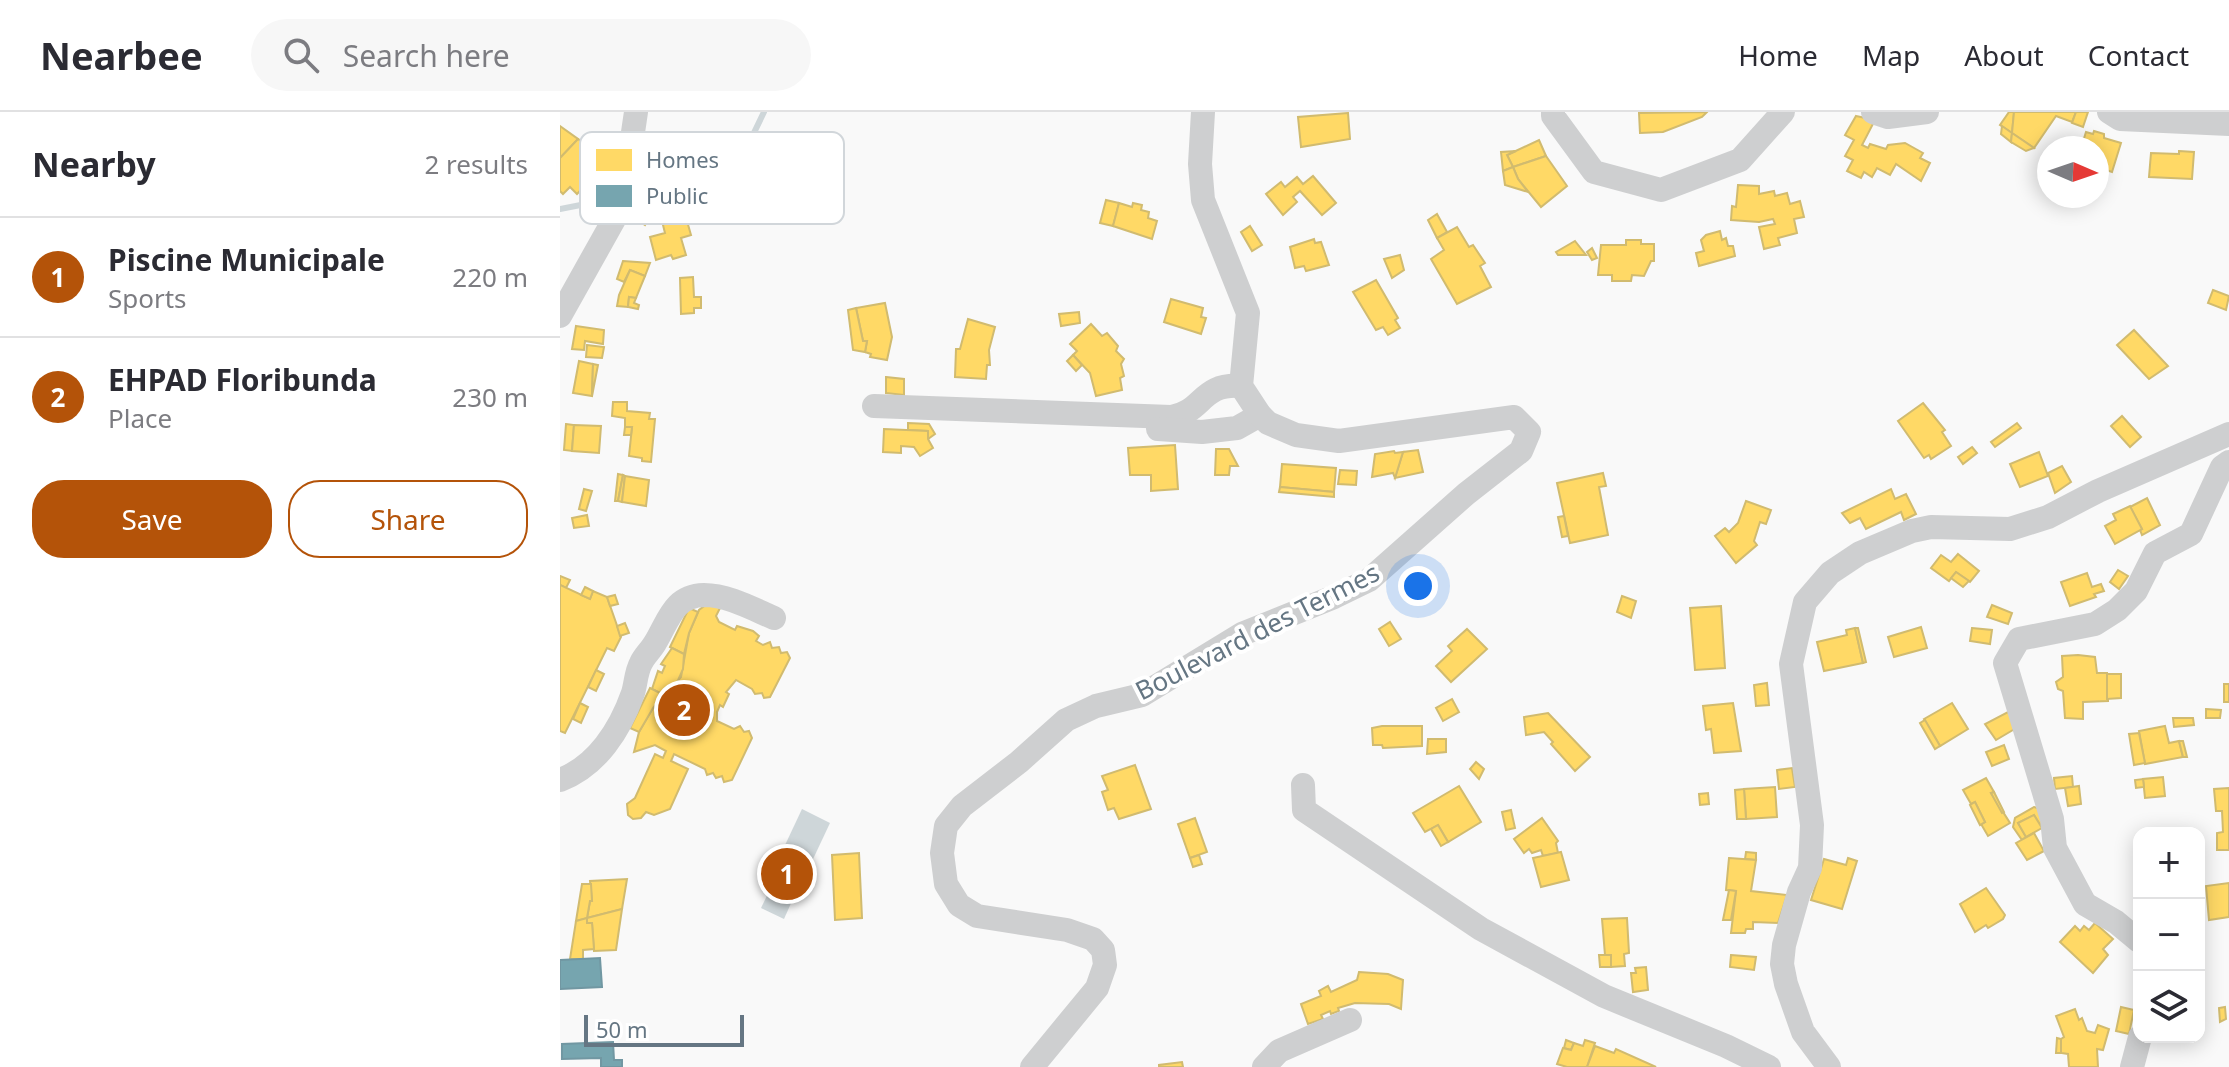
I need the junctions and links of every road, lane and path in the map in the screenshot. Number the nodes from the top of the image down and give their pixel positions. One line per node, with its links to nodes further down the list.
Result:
1 (636, 112): 9 (street)
2 (1203, 112): 12 (street)
3 (1553, 112): 4 (street)
4 (1783, 112)
5 (1873, 112): 6 (street)
6 (1927, 112)
7 (2109, 112): 8 (street)
8 (2229, 124)
9 (634, 132)
10 (609, 224): 11 (street)
11 (560, 316)
12 (1241, 386): 13 (street); 14 (street, Boulevard des Termes)
13 (874, 406)
14 (1260, 415): 15 (street); 24 (street, Boulevard des Termes)
15 (949, 421)
16 (2229, 434): 27 (street)
17 (2229, 462): 21 (street)
18 (774, 618): 19 (street)
19 (560, 780)
20 (1303, 785): 26 (street)
21 (2133, 936)
22 (1350, 1020): 25 (street)
23 (2138, 1043): 28 (street)
24 (1032, 1067)
25 (1264, 1067)
26 (1769, 1067)
27 (1829, 1067)
28 (2132, 1067)

